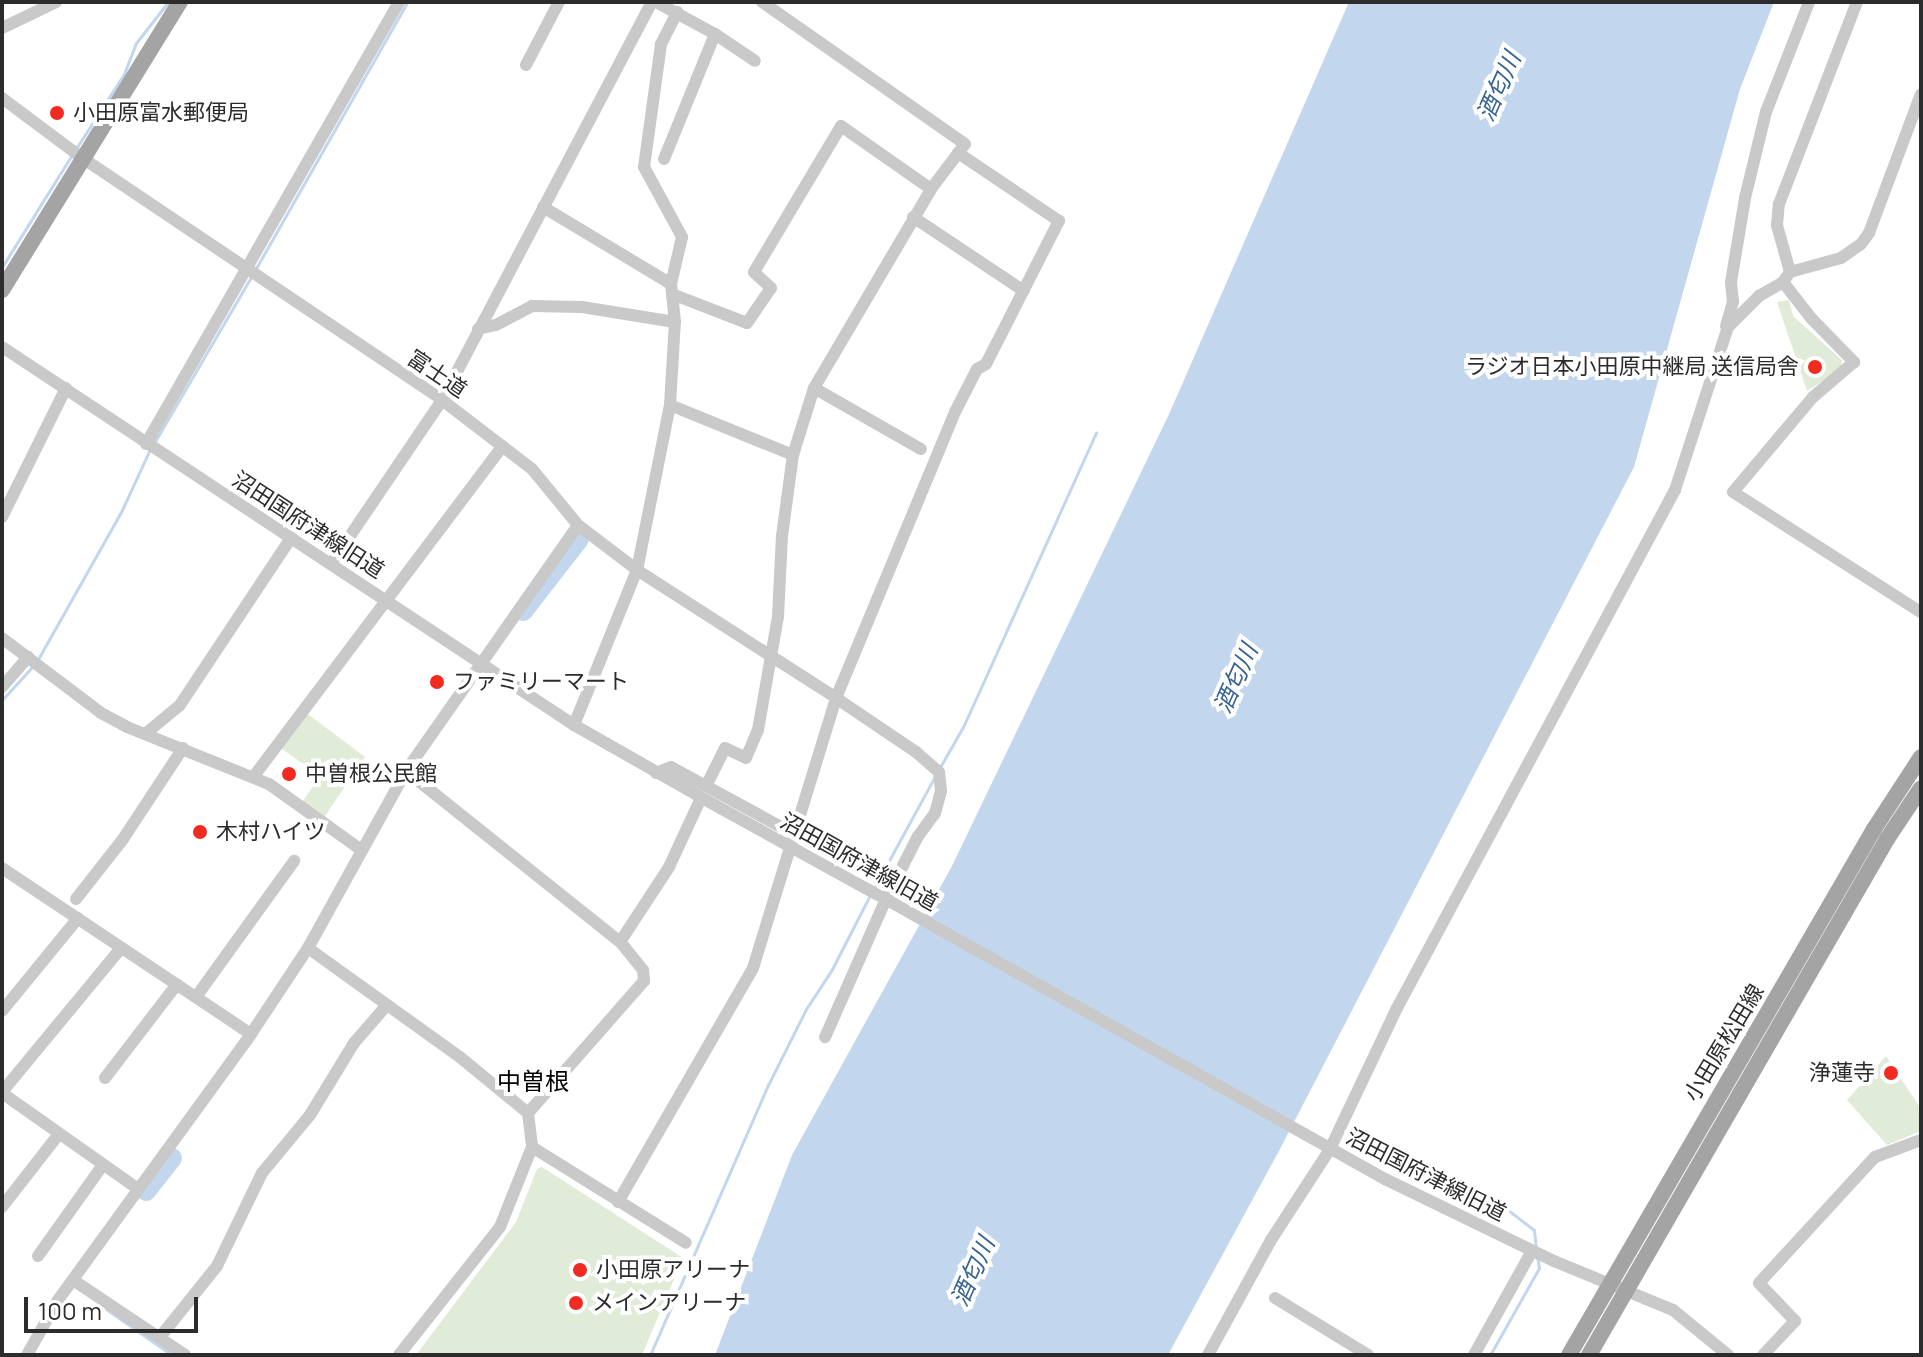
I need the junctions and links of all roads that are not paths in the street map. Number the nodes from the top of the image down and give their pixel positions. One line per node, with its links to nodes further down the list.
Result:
1 (56, 2): 10 (street)
2 (180, 2): 16 (main road)
3 (399, 2): 22 (street)
4 (559, 2): 13 (street)
5 (654, 2): 9 (street); 20 (street)
6 (762, 2): 17 (street)
7 (1809, 2): 29 (street)
8 (1857, 2): 23 (street)
9 (677, 12): 11 (street); 24 (street)
10 (2, 28)
11 (715, 34): 12 (street); 18 (street)
12 (755, 61)
13 (526, 65)
14 (1921, 94): 23 (street)
15 (2, 98): 16 (street, 富士道)
16 (76, 153): 22 (street, 富士道); 25 (main road)
17 (958, 153): 19 (street); 26 (street)
18 (664, 159)
19 (931, 189): 21 (street); 24 (street)
20 (543, 207): 24 (street); 28 (street)
21 (913, 217): 26 (street); 32 (street)
22 (250, 272): 33 (street, 富士道); 36 (street)
23 (1787, 277): 29 (street); 45 (street)
24 (672, 289): 27 (street)
25 (2, 290)
26 (1024, 291): 51 (street)
27 (675, 322): 28 (street); 34 (street)
28 (478, 329): 33 (street)
29 (1723, 337): 82 (street)
30 (2, 347): 31 (street, 沼田国府津線旧道)
31 (66, 388): 36 (street, 沼田国府津線旧道); 39 (street)
32 (814, 388): 37 (street); 38 (street)
33 (442, 400): 35 (street, 富士道); 42 (street)
34 (670, 405): 38 (street); 43 (street)
35 (503, 446): 40 (street, 富士道); 44 (street)
36 (152, 447): 41 (street, 沼田国府津線旧道)
37 (921, 449)
38 (793, 455): 47 (street)
39 (2, 517)
40 (578, 525): 43 (street, 富士道); 49 (street)
41 (291, 538): 42 (street, 沼田国府津線旧道); 53 (street)
42 (331, 564): 44 (street, 沼田国府津線旧道)
43 (637, 570): 47 (street, 富士道); 52 (street)
44 (386, 600): 49 (street, 沼田国府津線旧道); 57 (street)
45 (1921, 612)
46 (2, 638): 48 (street)
47 (769, 654): 51 (street, 富士道); 59 (street)
48 (34, 660): 50 (street); 53 (street)
49 (481, 663): 52 (street, 沼田国府津線旧道); 56 (street)
50 (2, 687)
51 (836, 698): 60 (street); 64 (street, 富士道)
52 (574, 725): 59 (street, 沼田国府津線旧道)
53 (145, 734): 54 (street)
54 (183, 748): 57 (street); 65 (street)
55 (1921, 757): 91 (main road, 小田原松田線)
56 (406, 771): 61 (street); 67 (street)
57 (254, 776): 61 (street)
58 (1921, 788): 92 (main road, 小田原松田線)
59 (704, 792): 60 (street); 64 (street, 沼田国府津線旧道, bridge); 67 (street)
60 (794, 834): 85 (street)
61 (360, 849): 69 (street)
62 (294, 861): 71 (street)
63 (2, 868): 66 (street)
64 (882, 897): 75 (street, 富士道); 82 (street, 沼田国府津線旧道)
65 (76, 899)
66 (78, 918): 68 (street); 73 (street)
67 (620, 942): 78 (street)
68 (121, 948): 70 (street); 77 (street)
69 (308, 948): 72 (street); 74 (street)
70 (177, 984): 71 (street); 76 (street)
71 (196, 997): 74 (street)
72 (386, 1006): 78 (street); 94 (street)
73 (2, 1011)
74 (251, 1034): 84 (street)
75 (825, 1037)
76 (105, 1078)
77 (2, 1092): 79 (street)
78 (528, 1113): 81 (street)
79 (58, 1135): 83 (street); 86 (street)
80 (1921, 1140): 104 (street)
81 (532, 1147): 85 (street); 97 (street)
82 (1330, 1149): 88 (street, 沼田国府津線旧道); 98 (street)
83 (103, 1165): 84 (street); 89 (street)
84 (138, 1189): 90 (street)
85 (618, 1202): 87 (street)
86 (2, 1207)
87 (686, 1243)
88 (1532, 1251): 91 (street, 沼田国府津線旧道); 100 (street)
89 (38, 1256)
90 (73, 1280): 94 (street); 96 (street)
91 (1611, 1282): 92 (street, 沼田国府津線旧道); 101 (main road, 小田原松田線)
92 (1627, 1289): 102 (main road, 小田原松田線); 103 (street, 沼田国府津線旧道)
93 (1275, 1298): 99 (street)
94 (160, 1337): 95 (street)
95 (180, 1354)
96 (27, 1355)
97 (399, 1355)
98 (1208, 1355)
99 (1368, 1355)
100 (1474, 1355)
101 (1569, 1355)
102 (1589, 1355)
103 (1728, 1355)
104 (1763, 1355)

